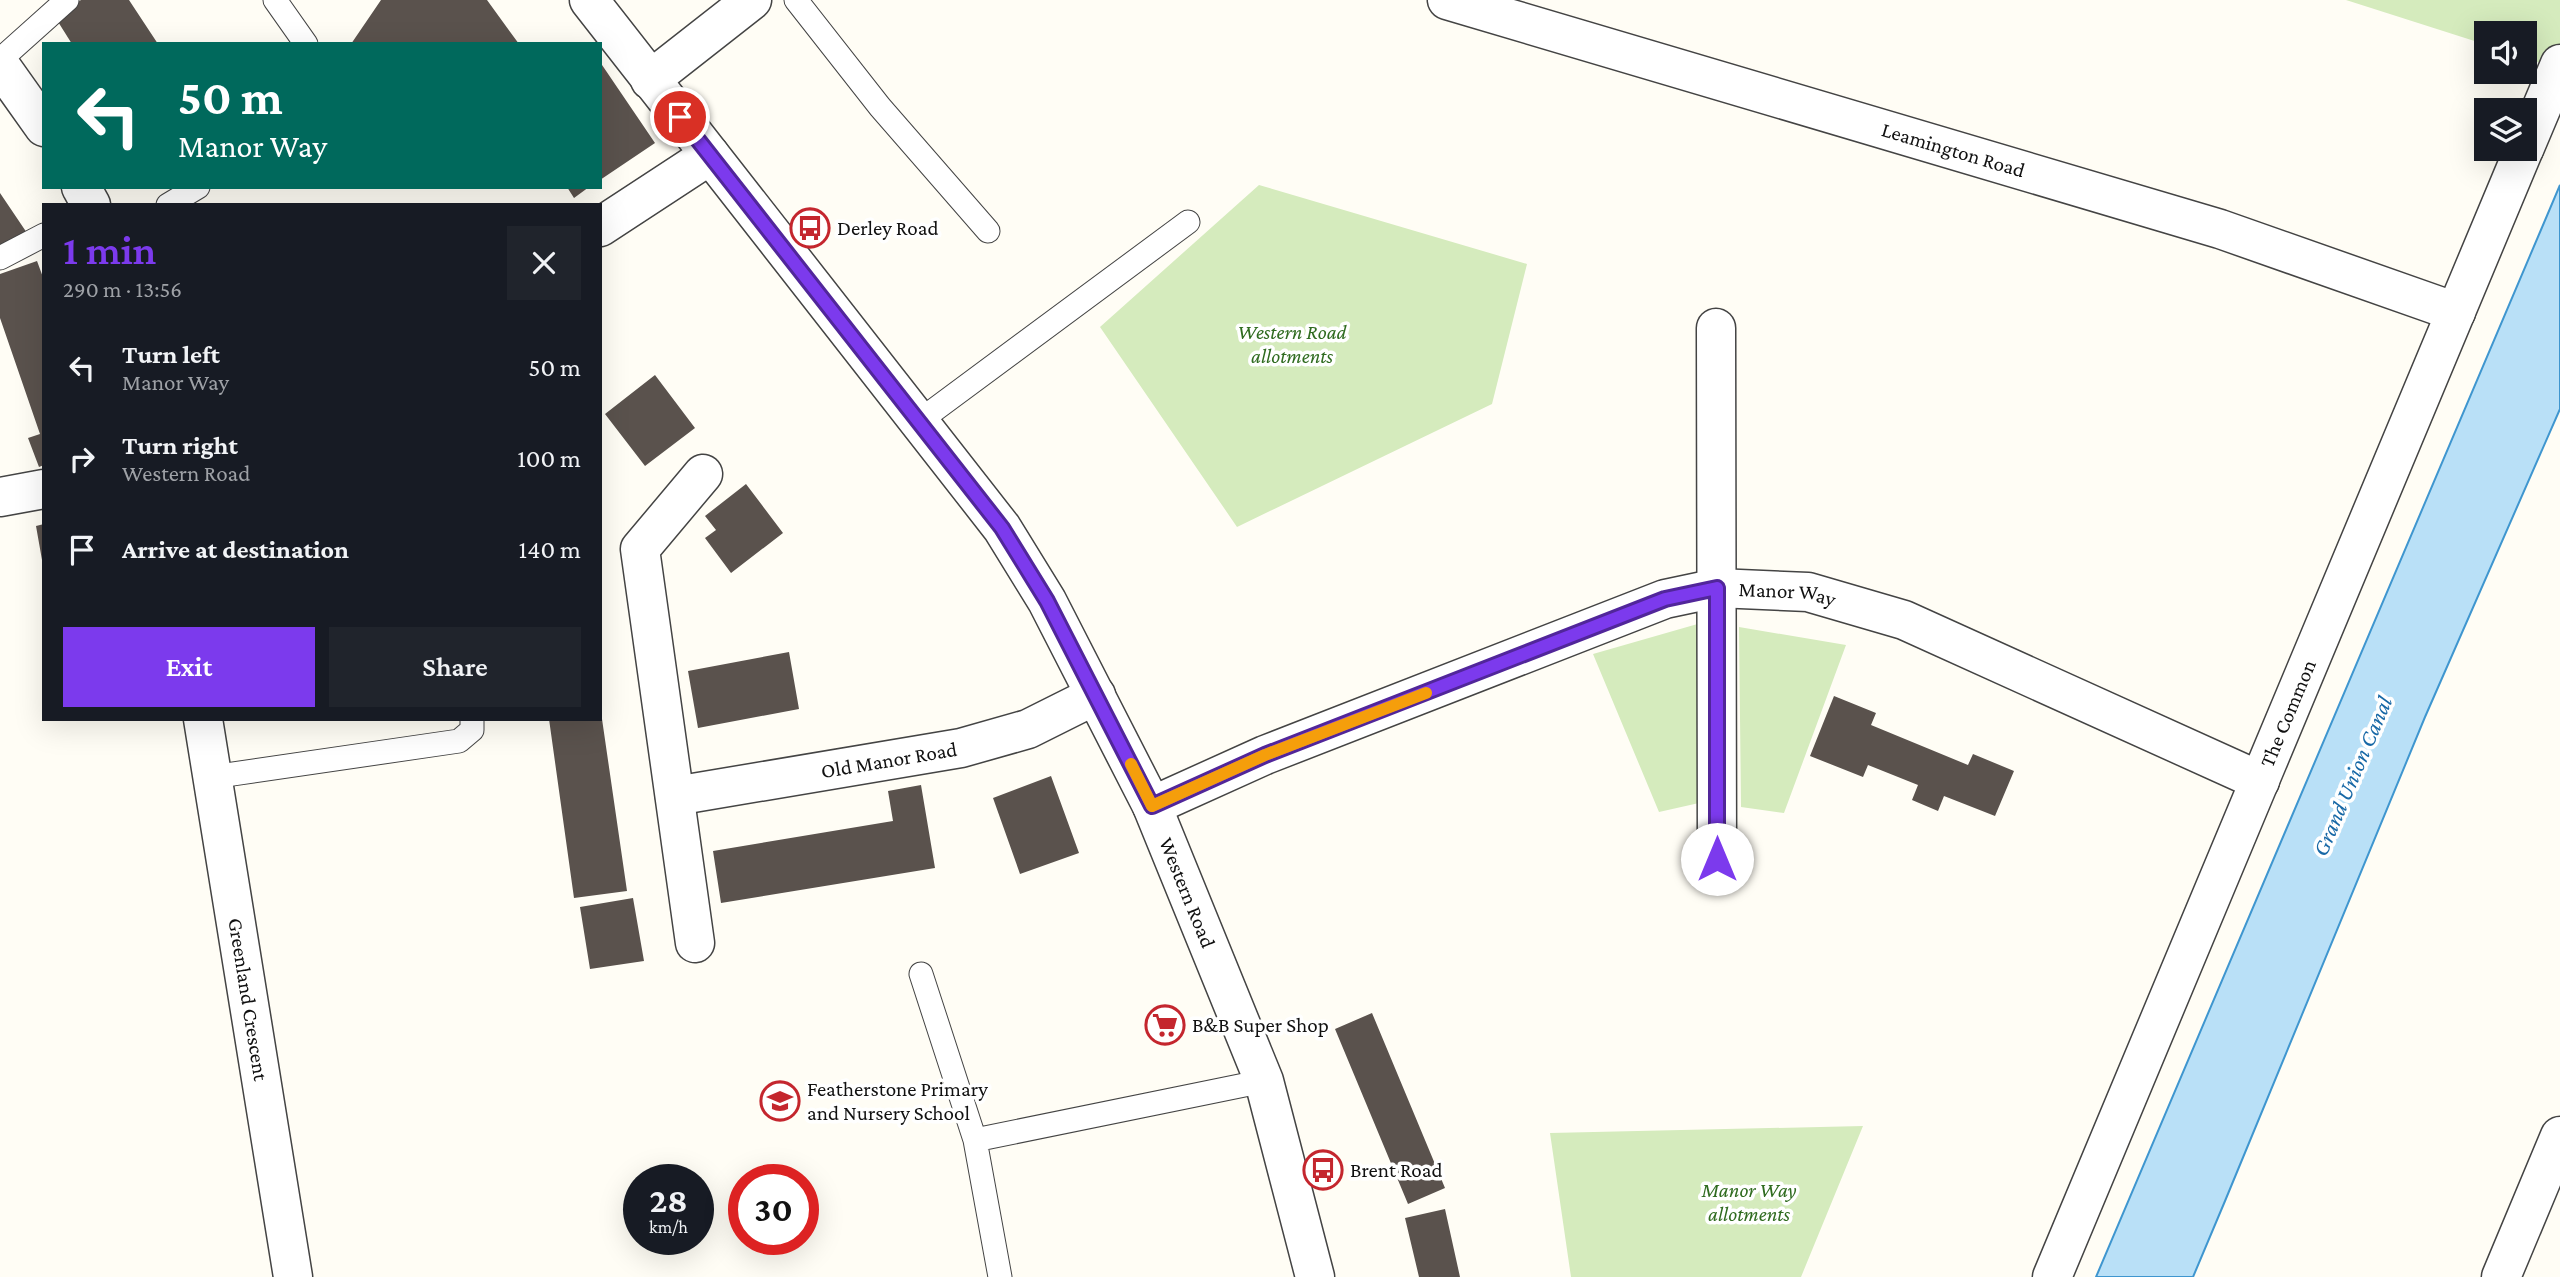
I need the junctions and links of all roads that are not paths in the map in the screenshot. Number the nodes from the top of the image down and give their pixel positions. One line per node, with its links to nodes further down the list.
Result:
1 (67, 0): 8 (lane)
2 (275, 0): 7 (lane)
3 (589, 0): 11 (street, Western Road)
4 (752, 0): 11 (street)
5 (796, 0): 20 (lane)
6 (1447, 0): 23 (street, Leamington Road)
7 (305, 42)
8 (0, 60)
9 (2560, 64): 12 (street, The Common)
10 (0, 65): 13 (street)
11 (650, 80): 14 (street, Western Road)
12 (2537, 119)
13 (42, 124)
14 (710, 155): 19 (street); 25 (street, Western Road)
15 (2520, 161): 23 (street, The Common)
16 (195, 189): 17 (lane)
17 (171, 203)
18 (1188, 222): 25 (lane)
19 (602, 226)
20 (988, 232)
21 (42, 236): 22 (lane)
22 (0, 258)
23 (2456, 312): 34 (street, The Common)
24 (1716, 328): 29 (street)
25 (918, 422): 30 (street, Western Road)
26 (703, 474): 35 (street)
27 (42, 489): 28 (street)
28 (0, 497)
29 (1717, 588): 34 (street, Manor Way); 36 (street, Manor Way); 37 (street)
30 (1096, 695): 35 (street, Old Manor Road); 36 (street, Western Road)
31 (203, 721): 33 (street, Greenland Crescent)
32 (472, 721): 33 (lane)
33 (212, 777): 43 (street, Greenland Crescent)
34 (2260, 781): 46 (street, The Common)
35 (675, 796): 38 (street)
36 (1152, 806): 40 (street, Western Road)
37 (1717, 859)
38 (695, 943)
39 (921, 974): 42 (lane)
40 (1264, 1081): 42 (lane); 45 (street, Western Road)
41 (2560, 1136): 47 (street)
42 (975, 1140): 44 (lane)
43 (293, 1277)
44 (1000, 1277)
45 (1315, 1277)
46 (2052, 1277)
47 (2501, 1277)

